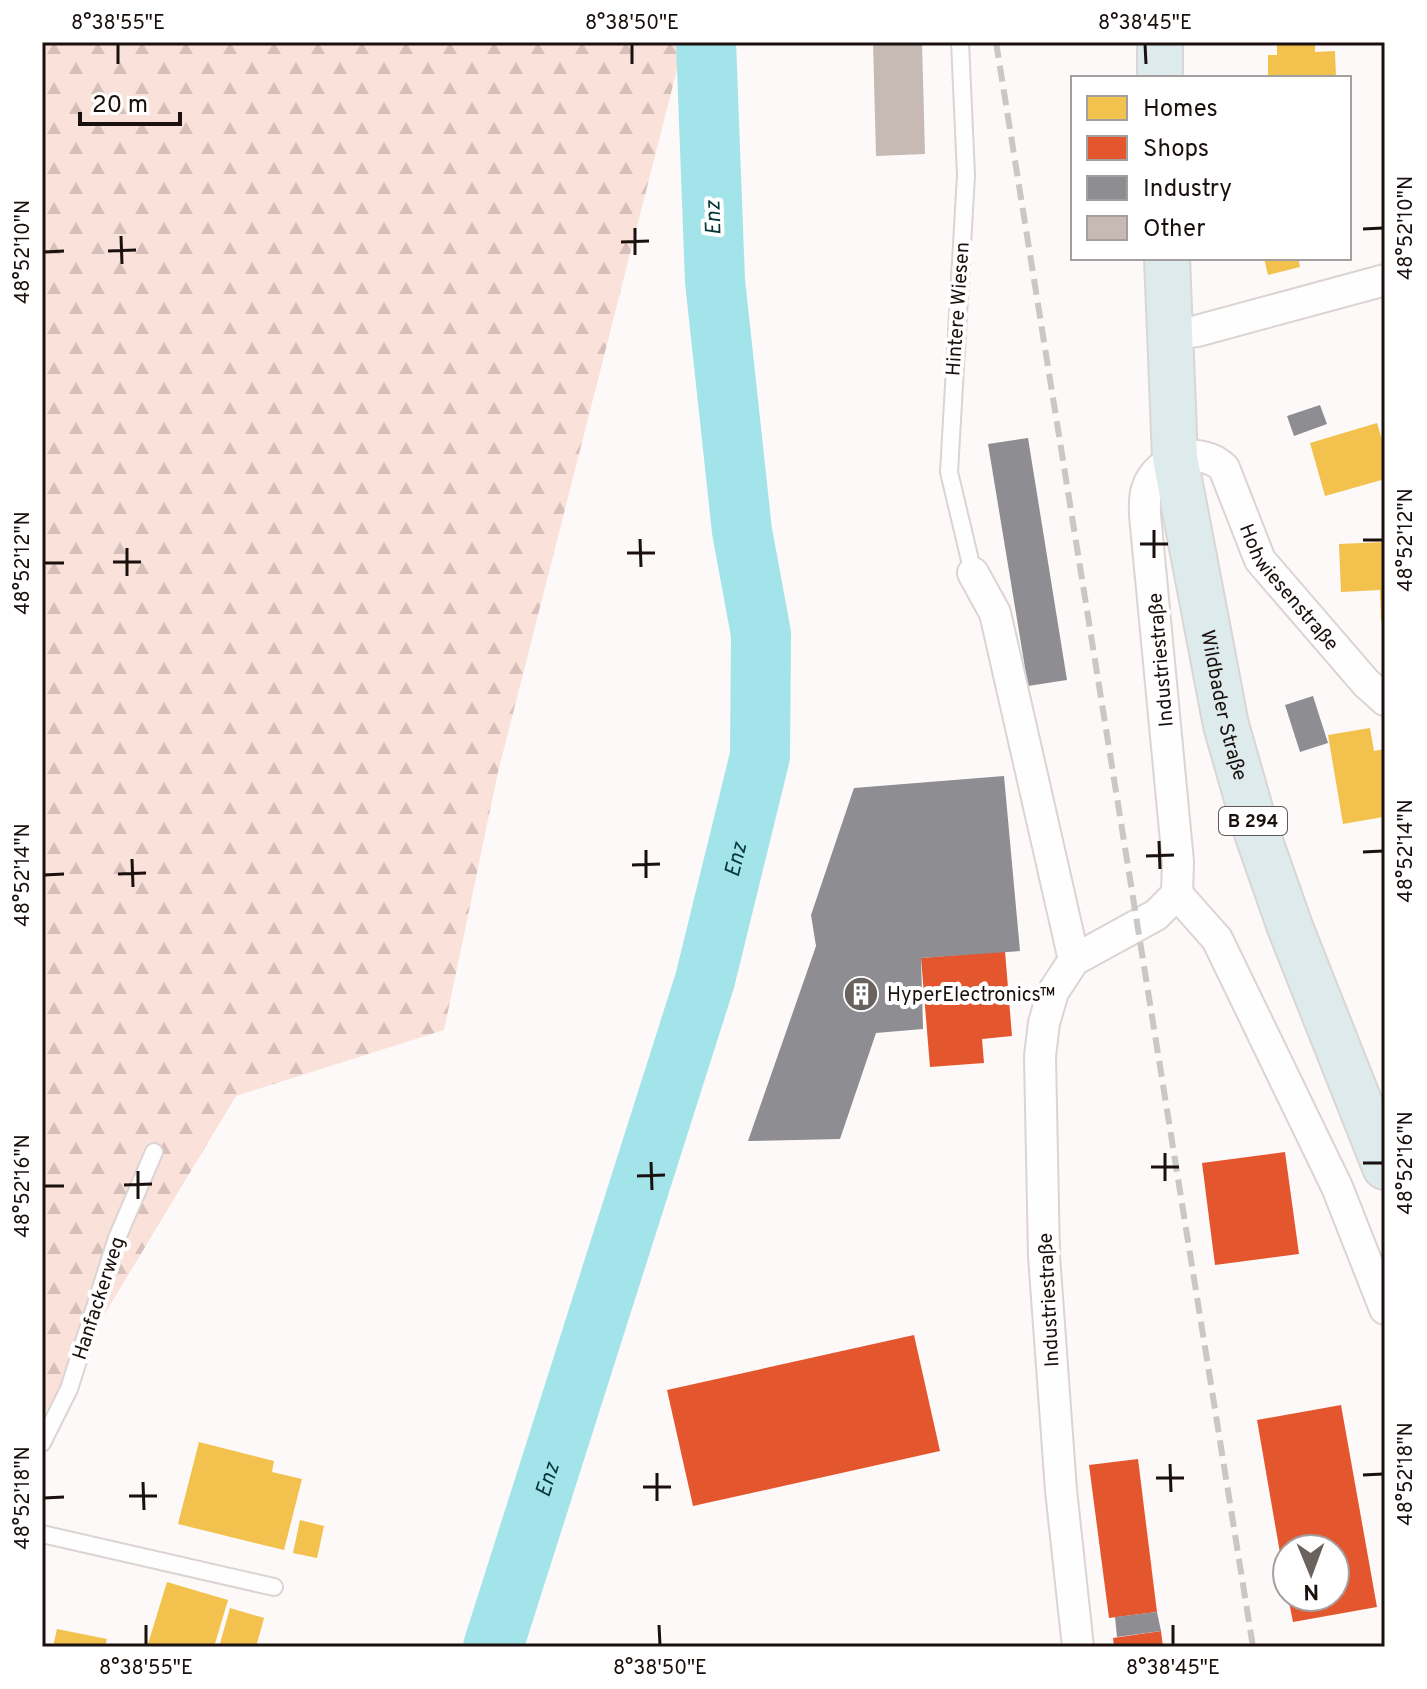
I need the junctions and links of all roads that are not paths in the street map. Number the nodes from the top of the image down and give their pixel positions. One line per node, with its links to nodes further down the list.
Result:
1 (960, 42): 8 (lane, Hintere Wiesen)
2 (1160, 42): 3 (main road)
3 (1160, 76)
4 (1167, 260): 6 (main road, Wildbader Straße / B 294)
5 (1385, 280): 6 (street)
6 (1170, 335): 7 (main road, Wildbader Straße / B 294)
7 (1195, 459): 9 (street, Hohwiesenstraße); 10 (street, Industriestraße); 13 (main road, Wildbader Straße / B 294)
8 (973, 573): 11 (street)
9 (1385, 700)
10 (1177, 894): 11 (street, Industriestraße); 14 (street)
11 (1074, 960): 18 (street, Industriestraße)
12 (154, 1152): 15 (lane, Hanfackerweg)
13 (1385, 1167)
14 (1385, 1309)
15 (42, 1443)
16 (42, 1534): 17 (lane)
17 (274, 1587)
18 (1078, 1647)

